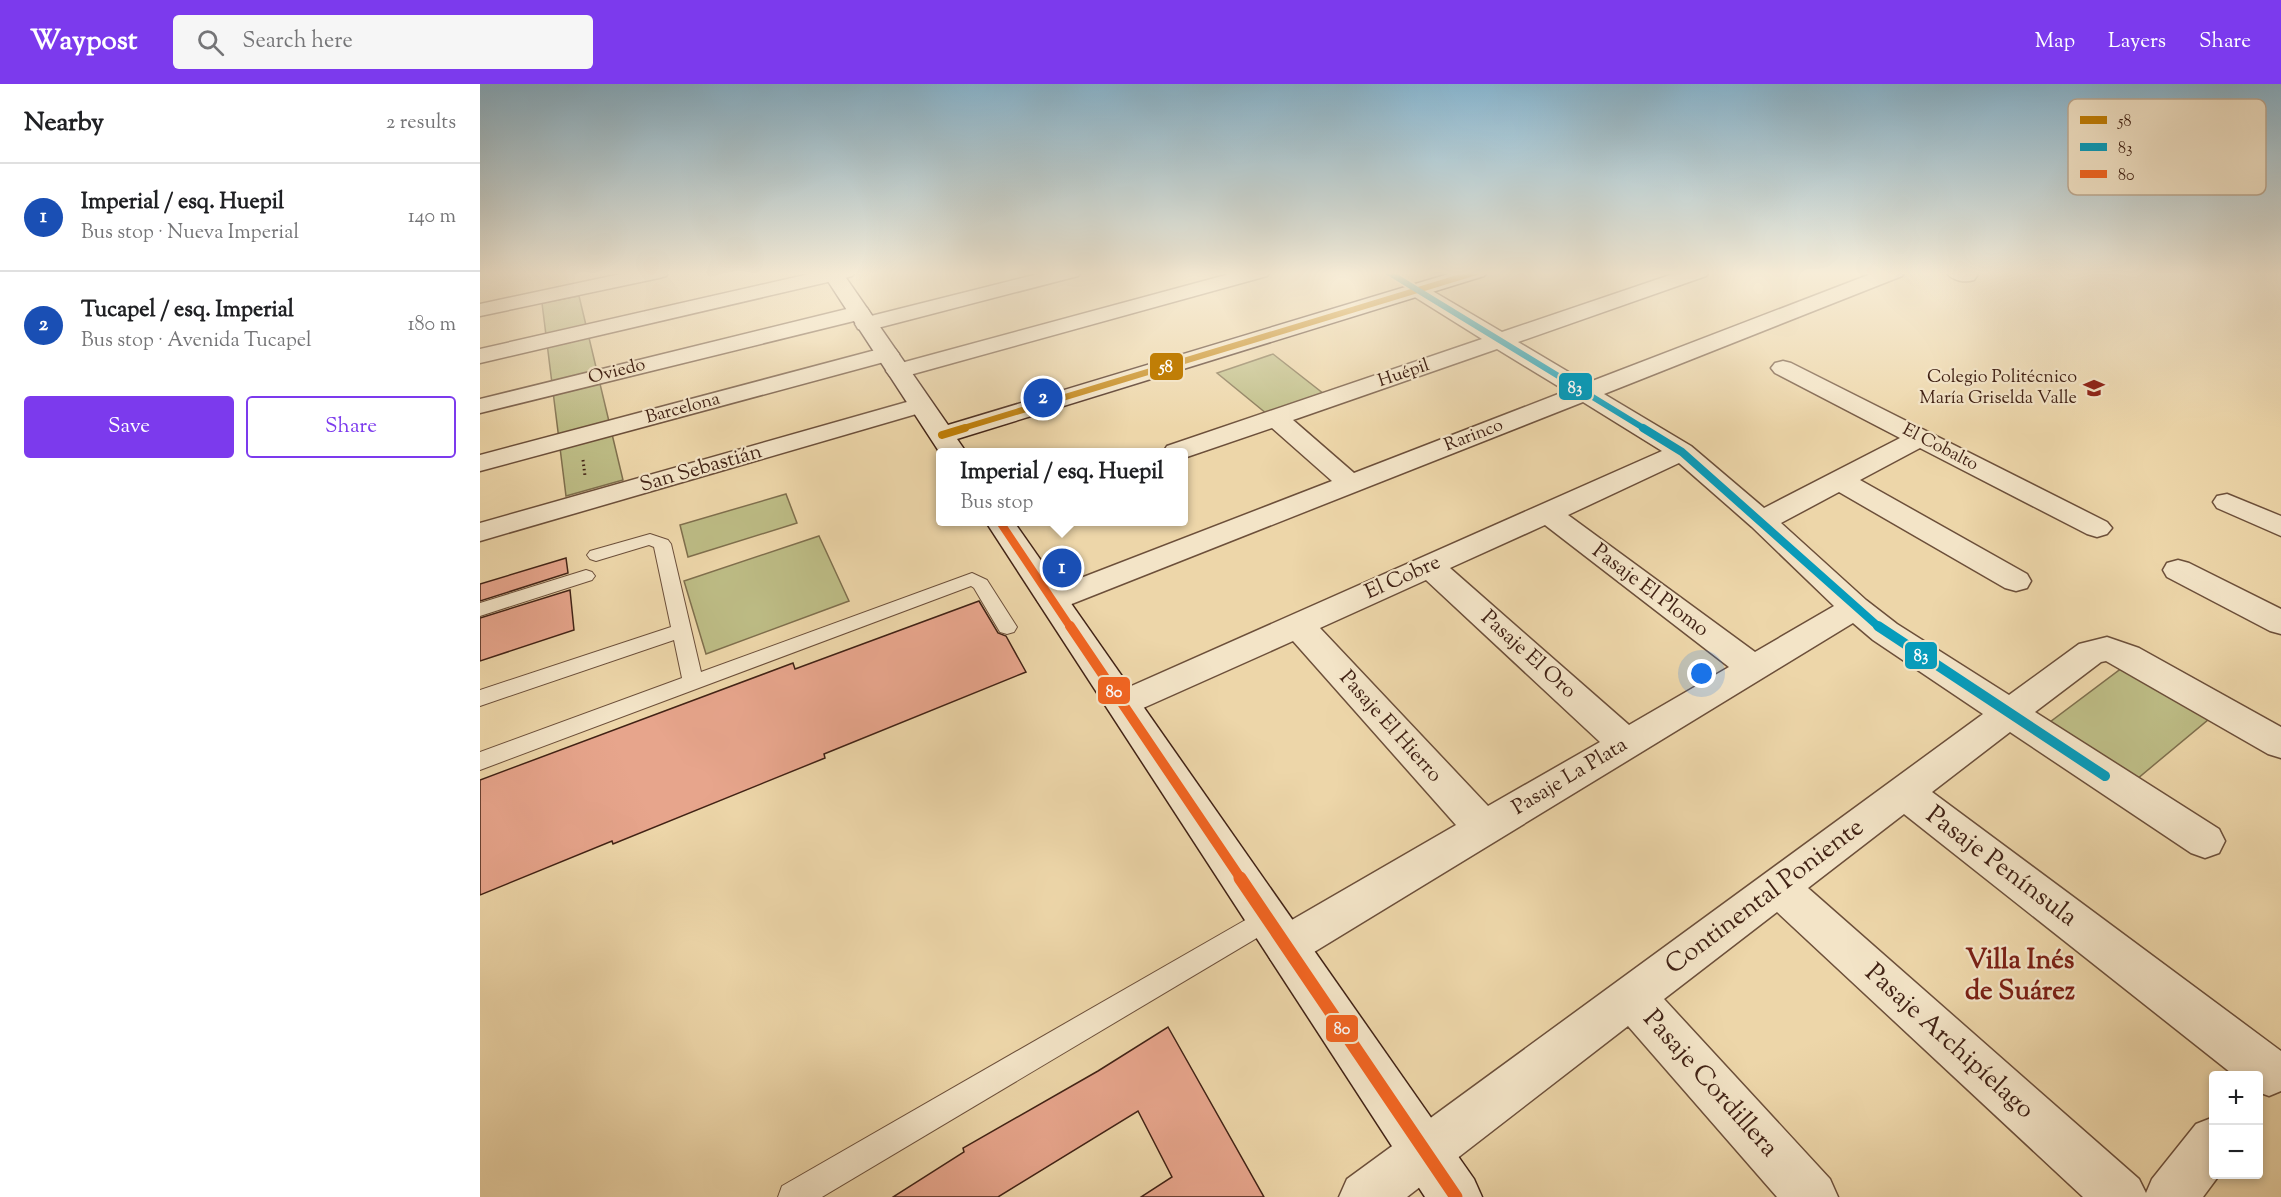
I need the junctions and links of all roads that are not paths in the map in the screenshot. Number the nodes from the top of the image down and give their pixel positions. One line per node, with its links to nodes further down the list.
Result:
1 (618, 324): 10 (street)
2 (837, 324): 15 (street, Oviedo)
3 (867, 324): 11 (street)
4 (1051, 324): 11 (street, Barcelona)
5 (1314, 324): 18 (street)
6 (1475, 324): 9 (street)
7 (1549, 324): 9 (street, Huépil)
8 (1762, 324): 13 (street, Rarinco)
9 (1502, 340): 13 (street); 16 (street, Huépil)
10 (480, 356)
11 (893, 363): 14 (street); 21 (street, Barcelona)
12 (1783, 368): 17 (street, El Cobalto)
13 (1587, 392): 20 (street); 23 (street, Rarinco)
14 (921, 405): 18 (street); 30 (street, San Sebastián)
15 (480, 406)
16 (1276, 418): 19 (street, Huépil); 23 (street)
17 (1920, 438): 22 (street); 29 (street, El Cobalto)
18 (948, 444)
19 (1188, 449)
20 (1682, 452): 25 (street, El Cobre); 26 (street)
21 (480, 463)
22 (1839, 480): 26 (street); 35 (street)
23 (1351, 484): 36 (street, Rarinco)
24 (2227, 502): 28 (street)
25 (1547, 513): 32 (street, El Cobre); 43 (street, Pasaje El Plomo)
26 (1762, 520): 37 (street)
27 (1003, 526): 36 (street)
28 (2281, 527)
29 (2097, 528)
30 (480, 532)
31 (596, 555): 42 (lane)
32 (1430, 566): 40 (street, El Cobre); 49 (street, Pasaje El Oro)
33 (2178, 570): 39 (street)
34 (586, 576): 38 (lane)
35 (2016, 581)
36 (1053, 600): 46 (street)
37 (1855, 608): 43 (street, Pasaje La Plata); 47 (street)
38 (480, 610)
39 (2281, 622)
40 (1298, 625): 46 (street, El Cobre); 52 (street, Pasaje El Hierro)
41 (1007, 627): 44 (lane)
42 (681, 630): 44 (lane); 45 (lane)
43 (1753, 668): 49 (street, Pasaje La Plata)
44 (693, 682): 50 (lane)
45 (480, 698)
46 (1123, 704): 55 (street)
47 (2010, 713): 48 (street, Continental Poniente); 51 (street, Continental Poniente); 53 (street)
48 (2275, 732)
49 (1626, 744): 52 (street, Pasaje La Plata)
50 (480, 760)
51 (1904, 792): 54 (street, Continental Poniente); 57 (street, Pasaje Península)
52 (1483, 828): 55 (street, Pasaje La Plata)
53 (2205, 841)
54 (1778, 887): 56 (street, Continental Poniente); 64 (street, Pasaje Archipíelago)
55 (1277, 932): 59 (street); 60 (lane)
56 (1632, 997): 59 (street, Continental Poniente); 63 (street, Pasaje Cordillera)
57 (2270, 1072)
58 (2209, 1148): 65 (street)
59 (1426, 1153): 61 (street, Continental Poniente); 62 (street)
60 (793, 1197)
61 (1365, 1197)
62 (1456, 1197)
63 (1812, 1197)
64 (2121, 1197)
65 (2170, 1197)

